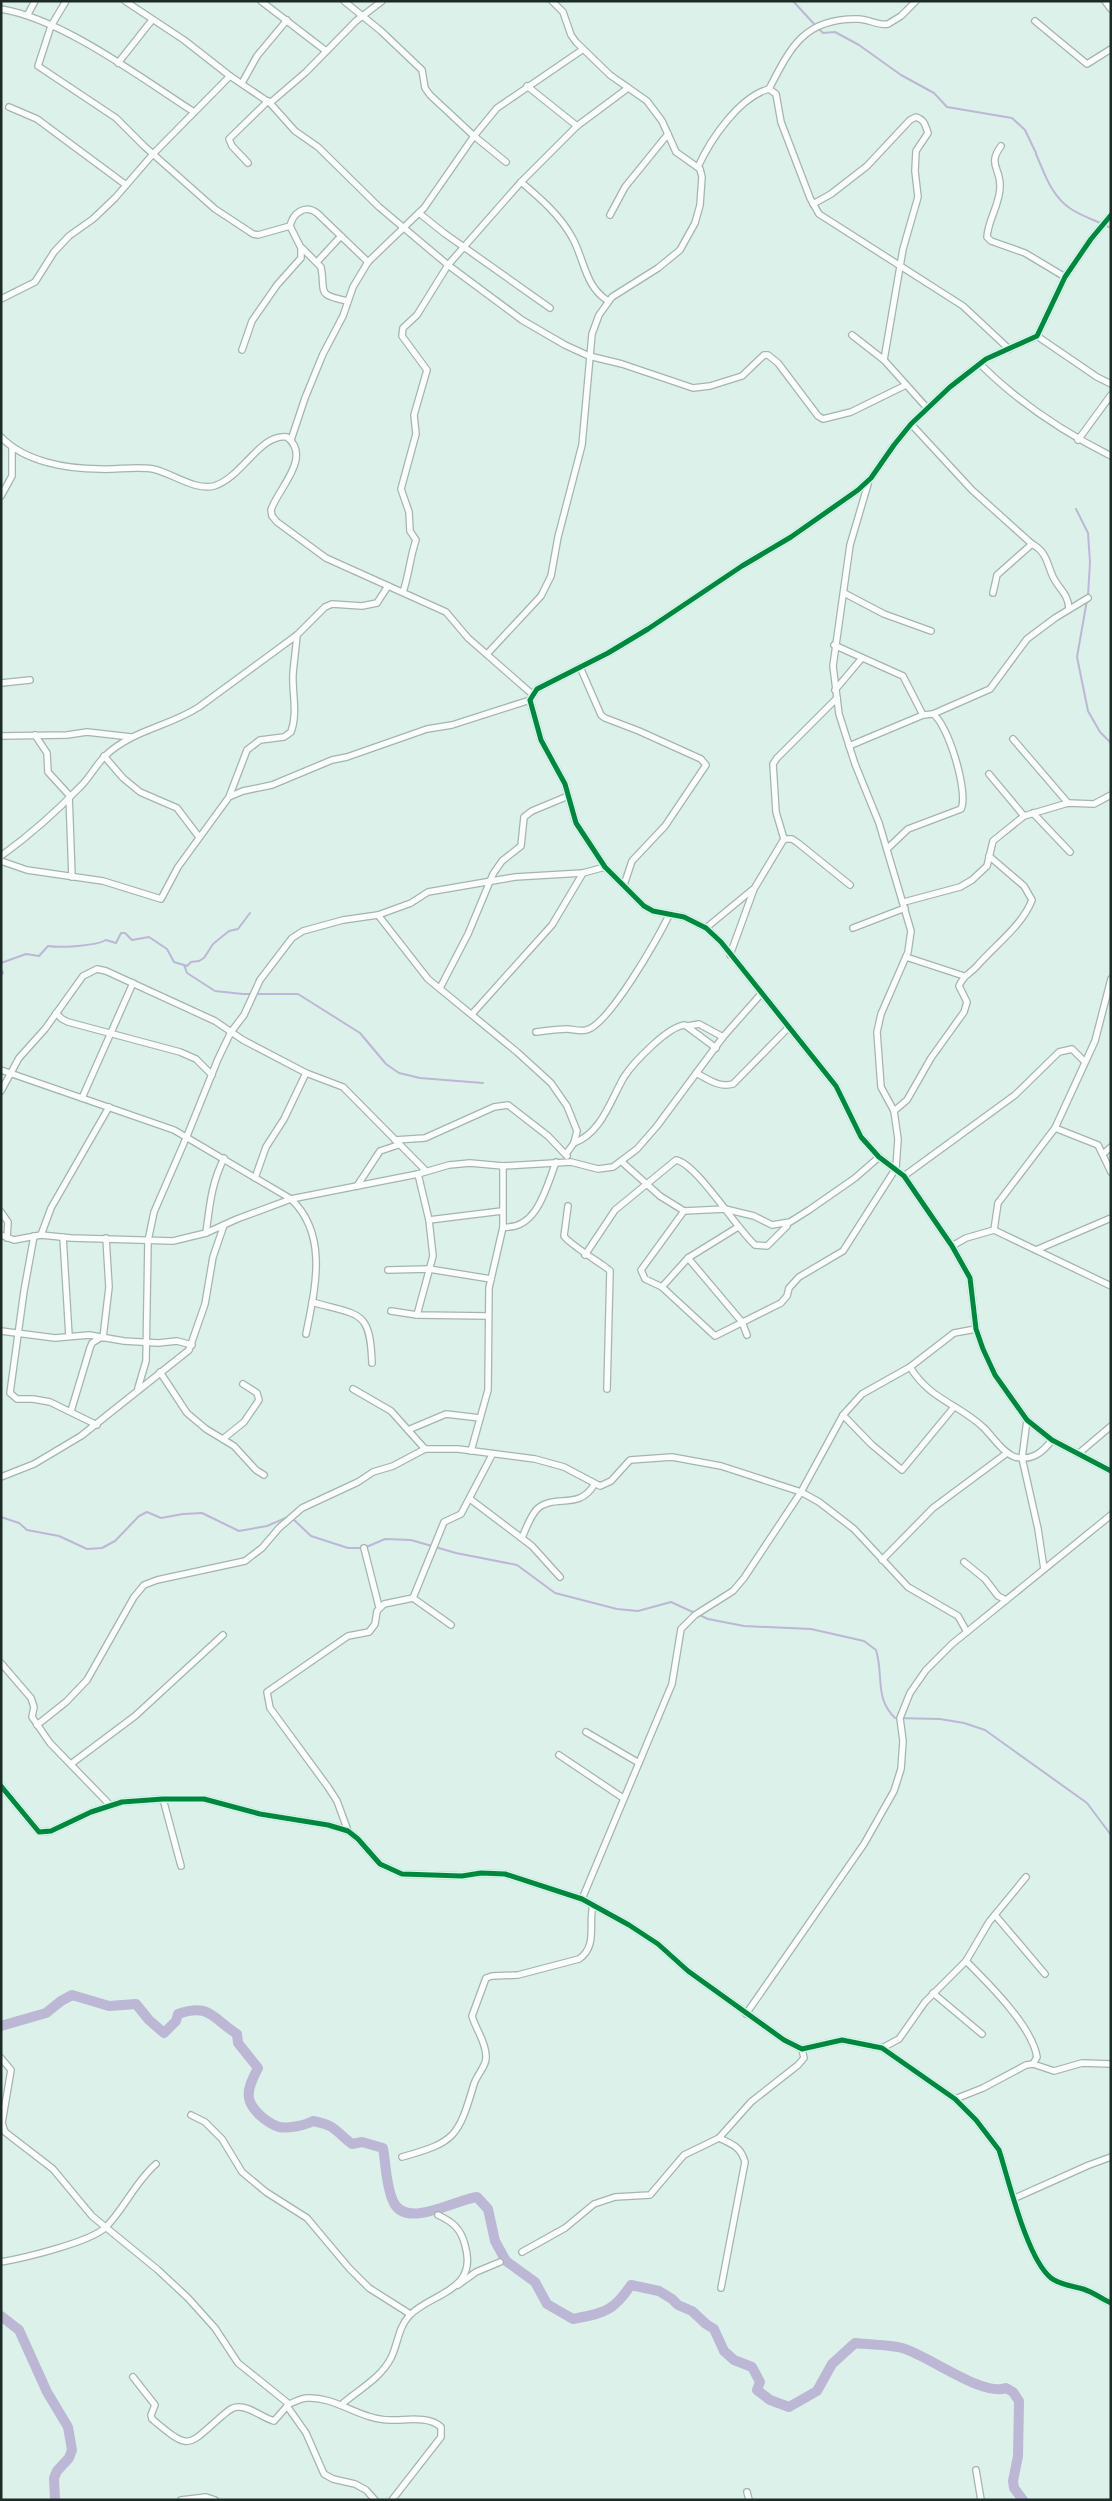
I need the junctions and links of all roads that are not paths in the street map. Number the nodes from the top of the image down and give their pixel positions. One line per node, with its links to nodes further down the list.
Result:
1 (35, 1): 12 (street)
2 (66, 1): 17 (street)
3 (124, 1): 14 (street)
4 (261, 1): 15 (street)
5 (344, 1): 13 (street)
6 (382, 1): 13 (street)
7 (552, 1): 19 (street)
8 (916, 1): 26 (street)
9 (1105, 1): 11 (street)
10 (1, 8): 12 (street)
11 (1111, 8)
12 (28, 14): 17 (street)
13 (362, 15): 20 (street); 32 (street)
14 (152, 20): 21 (street); 22 (street)
15 (287, 20): 20 (street); 23 (street)
16 (1035, 21): 18 (street)
17 (51, 26): 21 (street); 34 (street)
18 (1111, 49)
19 (582, 50): 24 (street); 25 (street)
20 (326, 51): 27 (street)
21 (118, 64): 29 (street)
22 (230, 76): 23 (street); 29 (street)
23 (242, 84): 27 (street)
24 (527, 86): 30 (street); 32 (street)
25 (628, 88): 30 (street); 31 (street)
26 (769, 88): 37 (street); 40 (street)
27 (269, 102): 36 (street); 45 (street)
28 (9, 107): 39 (street)
29 (194, 112): 34 (street)
30 (577, 126): 38 (street)
31 (668, 134): 37 (street); 42 (street)
32 (474, 136): 35 (street); 41 (street)
33 (1001, 146): 53 (street)
34 (153, 154): 39 (street); 44 (street)
35 (506, 162)
36 (248, 163)
37 (698, 167): 56 (street)
38 (521, 182): 47 (street); 56 (street)
39 (126, 185): 54 (street)
40 (813, 204): 52 (street); 52 (street)
41 (420, 213): 45 (street); 47 (street)
42 (610, 215)
43 (1111, 215): 53 (street)
44 (290, 226): 46 (street); 48 (street)
45 (404, 227): 50 (street); 51 (street)
46 (341, 236): 49 (street); 50 (street)
47 (464, 246): 51 (street); 57 (street)
48 (301, 248): 49 (street); 61 (street)
49 (317, 262): 55 (street)
50 (368, 262): 55 (street)
51 (448, 266): 62 (street); 79 (street)
52 (900, 267): 60 (street); 63 (street)
53 (1066, 277): 59 (street)
54 (1, 299)
55 (347, 301): 71 (street)
56 (608, 301): 62 (street)
57 (550, 308)
58 (852, 335): 63 (street)
59 (1037, 336): 60 (street); 65 (street)
60 (1010, 349): 64 (street)
61 (242, 350)
62 (589, 356): 66 (street); 87 (street)
63 (884, 360): 66 (street)
64 (980, 364): 68 (street); 72 (street)
65 (1111, 384)
66 (906, 385): 68 (street)
67 (1111, 395): 72 (street)
68 (927, 408): 69 (street)
69 (911, 424): 75 (street); 77 (street)
70 (1, 437): 73 (street)
71 (290, 440): 73 (street); 78 (street)
72 (1078, 440): 74 (street)
73 (12, 447): 76 (street)
74 (1111, 456)
75 (868, 482): 80 (street); 89 (street)
76 (1, 496)
77 (1032, 544): 81 (street); 83 (street)
78 (388, 586): 79 (street); 85 (street)
79 (403, 592): 87 (street)
80 (844, 593): 84 (street); 86 (street)
81 (993, 593)
82 (1088, 598): 83 (street)
83 (1069, 608): 95 (street)
84 (931, 631)
85 (297, 634): 99 (street); 106 (street)
86 (834, 645): 88 (street); 92 (street)
87 (487, 654): 93 (street)
88 (862, 658): 92 (street); 96 (street)
89 (580, 667): 93 (street); 122 (street)
90 (30, 680): 91 (street)
91 (1, 682)
92 (835, 690): 94 (street)
93 (531, 697): 105 (street); 106 (street)
94 (837, 698): 101 (street); 112 (street)
95 (933, 714): 96 (street); 113 (street)
96 (923, 715): 101 (street)
97 (35, 735): 98 (street); 99 (street); 107 (street)
98 (1, 736)
99 (131, 736): 102 (street)
100 (1013, 739): 108 (street)
101 (850, 746): 113 (street)
102 (104, 756): 107 (street); 111 (street)
103 (989, 774): 110 (street)
104 (1111, 795): 108 (street)
105 (568, 796): 118 (street); 121 (street)
106 (229, 797): 111 (street)
107 (70, 798): 115 (street); 120 (street)
108 (1068, 803): 109 (street)
109 (1032, 813): 110 (street); 114 (street)
110 (1024, 816): 116 (street)
111 (199, 837): 120 (street)
112 (784, 838): 123 (street); 124 (street)
113 (887, 849): 125 (street)
114 (1070, 852)
115 (1, 856)
116 (989, 856): 125 (street); 132 (street)
117 (1, 861): 120 (street)
118 (605, 867): 119 (street); 122 (street)
119 (583, 873): 121 (street); 138 (street)
120 (72, 877)
121 (488, 883): 126 (street); 135 (street)
122 (624, 885): 127 (street)
123 (850, 885)
124 (754, 889): 128 (street); 130 (street)
125 (905, 905): 129 (street); 131 (street)
126 (378, 915): 135 (street); 141 (street)
127 (669, 915): 128 (street); 142 (street)
128 (706, 928): 130 (street)
129 (853, 928)
130 (730, 955): 136 (street)
131 (906, 957): 132 (street); 155 (street)
132 (964, 976): 155 (street)
133 (1111, 979): 146 (street)
134 (132, 983): 137 (street); 141 (street); 143 (street)
135 (440, 988): 138 (street)
136 (762, 994): 140 (street); 144 (street)
137 (56, 1013): 143 (street); 150 (street)
138 (472, 1014): 159 (street)
139 (688, 1026): 144 (street); 145 (street); 159 (street)
140 (788, 1028): 149 (street); 163 (street)
141 (231, 1032): 148 (street); 151 (street)
142 (536, 1032)
143 (111, 1033): 151 (street); 153 (street)
144 (723, 1037): 145 (street)
145 (716, 1048): 149 (street)
146 (1084, 1061): 156 (street); 173 (street)
147 (1, 1070): 150 (street)
148 (306, 1073): 158 (street); 174 (street)
149 (696, 1073): 167 (street)
150 (9, 1074): 152 (street); 153 (street)
151 (212, 1075): 157 (street)
152 (1, 1092)
153 (82, 1098): 154 (street)
154 (108, 1107): 157 (street); 191 (street)
155 (894, 1111): 169 (street)
156 (1055, 1128): 162 (street); 189 (street)
157 (188, 1136): 164 (street); 195 (street)
158 (397, 1142): 161 (street); 170 (street); 176 (street)
159 (574, 1143): 161 (street)
160 (1111, 1147): 162 (street)
161 (566, 1154): 166 (street)
162 (1103, 1154): 171 (street)
163 (879, 1157): 169 (street); 179 (street)
164 (224, 1158): 174 (street); 190 (street)
165 (556, 1162): 166 (street); 168 (street); 187 (street)
166 (571, 1162): 167 (street)
167 (622, 1162): 175 (street)
168 (503, 1166): 170 (street); 180 (street)
169 (896, 1168): 173 (street); 209 (street)
170 (426, 1171): 172 (street)
171 (1111, 1172)
172 (418, 1174): 176 (street); 184 (street)
173 (904, 1176): 196 (street)
174 (255, 1178): 177 (street)
175 (646, 1184): 179 (street); 181 (street); 198 (street)
176 (357, 1186): 177 (street)
177 (291, 1199): 185 (street); 205 (street)
178 (568, 1206): 198 (street)
179 (725, 1209): 181 (street); 188 (street)
180 (502, 1211): 184 (street); 187 (street)
181 (684, 1211): 204 (street)
182 (1, 1212): 192 (street)
183 (1111, 1218): 197 (street)
184 (429, 1220): 200 (street)
185 (224, 1225): 190 (street); 218 (street)
186 (787, 1226): 188 (street)
187 (503, 1227): 202 (street)
188 (738, 1228): 199 (street)
189 (994, 1230): 196 (street); 197 (street)
190 (206, 1233): 195 (street)
191 (38, 1235): 192 (street); 193 (street); 213 (street)
192 (4, 1236)
193 (63, 1237): 194 (street); 215 (street)
194 (106, 1238): 195 (street); 216 (street)
195 (148, 1241): 217 (street)
196 (952, 1246): 210 (street)
197 (1036, 1250): 203 (street)
198 (585, 1255): 225 (street)
199 (688, 1258): 204 (street); 209 (street)
200 (429, 1269): 201 (street); 202 (street); 207 (street)
201 (388, 1270)
202 (490, 1279): 208 (street)
203 (1111, 1286)
204 (662, 1287): 209 (street)
205 (312, 1302): 212 (street); 219 (street)
206 (392, 1311): 207 (street)
207 (417, 1315): 208 (street)
208 (488, 1316): 229 (street)
209 (742, 1322): 214 (street)
210 (976, 1329): 220 (street); 230 (street)
211 (1, 1332): 213 (street)
212 (306, 1334)
213 (18, 1335): 215 (street); 227 (street)
214 (747, 1335)
215 (69, 1336): 216 (street)
216 (101, 1338): 217 (street); 227 (street)
217 (145, 1342): 218 (street); 223 (street)
218 (192, 1344): 221 (street)
219 (372, 1363)
220 (910, 1367): 226 (street); 228 (street)
221 (160, 1372): 223 (street); 234 (street)
222 (243, 1384): 234 (street)
223 (138, 1388): 231 (street)
224 (353, 1389): 233 (street)
225 (607, 1390)
226 (954, 1408): 228 (street); 238 (street)
227 (71, 1411): 231 (street)
228 (843, 1415): 246 (street)
229 (480, 1418): 233 (street); 237 (street)
230 (1027, 1420): 235 (street); 241 (street)
231 (97, 1425): 244 (street)
232 (1111, 1426): 239 (street)
233 (408, 1430): 236 (street)
234 (223, 1439): 243 (street)
235 (1052, 1440): 239 (street); 241 (street)
236 (425, 1449): 237 (street); 262 (street)
237 (471, 1451): 240 (street)
238 (1007, 1453): 241 (street); 251 (street)
239 (1078, 1454): 242 (street)
240 (492, 1455): 245 (street); 247 (street)
241 (1022, 1458): 253 (street)
242 (1111, 1471)
243 (264, 1475)
244 (1, 1477)
245 (594, 1485): 246 (street); 249 (street)
246 (801, 1492): 251 (street); 265 (street)
247 (470, 1499): 249 (street); 255 (street)
248 (1111, 1516): 253 (street)
249 (522, 1538): 254 (street)
250 (364, 1548): 257 (street)
251 (882, 1560): 259 (street)
252 (964, 1562): 256 (street)
253 (1044, 1569): 256 (street)
254 (560, 1577)
255 (413, 1598): 257 (street); 258 (street)
256 (1006, 1600): 259 (street)
257 (379, 1607): 271 (street)
258 (451, 1625)
259 (967, 1632): 280 (street)
260 (223, 1635): 266 (street)
261 (1, 1664): 262 (street)
262 (37, 1725): 266 (street)
263 (586, 1732): 265 (street)
264 (559, 1756): 268 (street)
265 (639, 1763): 268 (street)
266 (71, 1764): 270 (street)
267 (1, 1786): 270 (street)
268 (623, 1798): 274 (street)
269 (163, 1799): 270 (street); 271 (street); 272 (street)
270 (110, 1805)
271 (348, 1831): 274 (street)
272 (182, 1866)
273 (1026, 1877): 276 (street)
274 (582, 1900): 275 (street)
275 (593, 1905): 280 (street); 290 (street)
276 (996, 1915): 277 (street); 278 (street)
277 (966, 1961): 279 (street); 285 (street)
278 (1045, 1974)
279 (933, 1993): 281 (street); 282 (street)
280 (746, 2014): 283 (street)
281 (982, 2034)
282 (882, 2048): 283 (street); 287 (street)
283 (802, 2049): 289 (street)
284 (1, 2058): 295 (street)
285 (1033, 2064): 286 (street); 287 (street)
286 (1111, 2064)
287 (955, 2099): 293 (street)
288 (192, 2115): 302 (street)
289 (719, 2138): 296 (street); 299 (street)
290 (402, 2157)
291 (1111, 2158): 293 (street)
292 (156, 2164): 295 (street)
293 (1015, 2198): 301 (street)
294 (438, 2215): 300 (street)
295 (106, 2228): 297 (street); 304 (street)
296 (522, 2252)
297 (1, 2262)
298 (500, 2262): 300 (street)
299 (721, 2288)
300 (450, 2290): 302 (street)
301 (1110, 2302)
302 (410, 2314): 305 (street)
303 (133, 2377): 304 (street)
304 (288, 2405): 305 (street); 310 (street)
305 (340, 2405): 311 (street)
306 (976, 2470): 313 (street)
307 (747, 2492): 312 (street)
308 (181, 2500): 309 (street)
309 (215, 2500)
310 (375, 2500)
311 (392, 2500)
312 (749, 2500)
313 (981, 2500)

